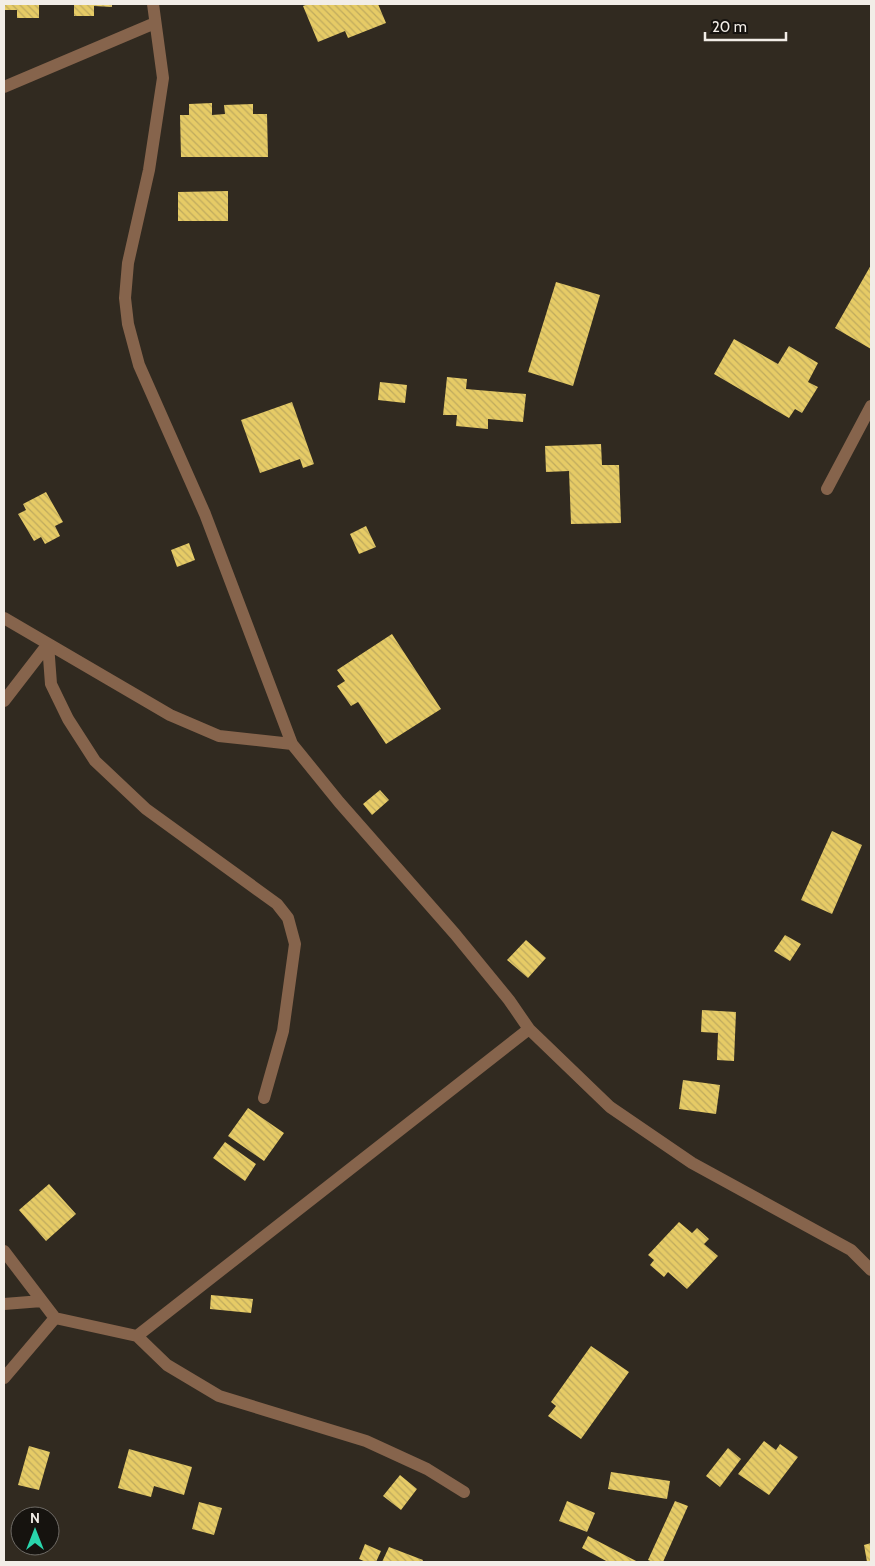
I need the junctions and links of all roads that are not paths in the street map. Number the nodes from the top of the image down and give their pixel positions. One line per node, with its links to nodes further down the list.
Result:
1 (153, 4): 2 (street)
2 (155, 23): 3 (street); 9 (street)
3 (4, 87)
4 (871, 406): 5 (street)
5 (827, 489)
6 (4, 618): 7 (street)
7 (48, 644): 8 (street); 9 (street); 11 (street)
8 (4, 701)
9 (292, 744): 10 (street)
10 (529, 1029): 13 (street); 17 (street)
11 (264, 1098)
12 (4, 1251): 14 (street)
13 (871, 1270)
14 (42, 1301): 15 (street); 16 (street)
15 (4, 1304)
16 (55, 1318): 17 (street); 18 (street)
17 (137, 1336): 19 (street)
18 (4, 1378)
19 (464, 1492)

